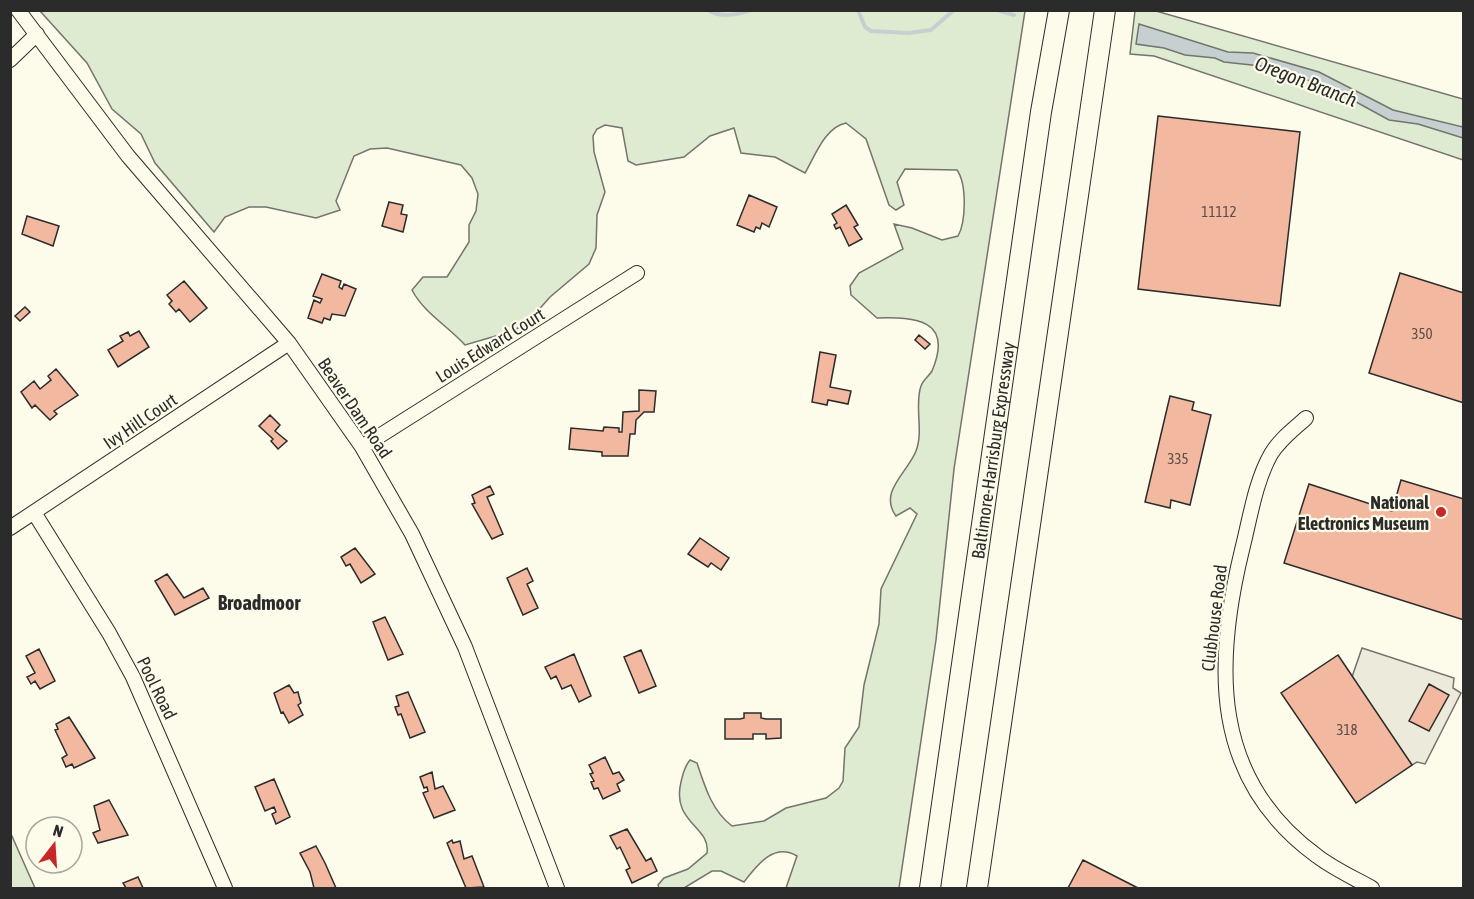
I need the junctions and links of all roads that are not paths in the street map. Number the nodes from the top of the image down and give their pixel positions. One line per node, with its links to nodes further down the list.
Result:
1 (18, 10): 4 (street, Beaver Dam Road)
2 (1059, 10): 14 (highway, Baltimore-Harrisburg Expressway)
3 (1104, 10): 15 (highway)
4 (37, 34): 5 (street); 7 (street, Beaver Dam Road)
5 (10, 60)
6 (637, 273): 9 (street, Louis Edward Court)
7 (289, 343): 9 (street, Beaver Dam Road); 10 (street, Ivy Hill Court)
8 (1306, 418): 16 (street, Clubhouse Road)
9 (362, 447): 13 (street, Beaver Dam Road)
10 (35, 514): 11 (street, Ivy Hill Court); 12 (street, Pool Road)
11 (10, 528)
12 (225, 888)
13 (557, 888)
14 (930, 888)
15 (976, 888)
16 (1372, 888)

